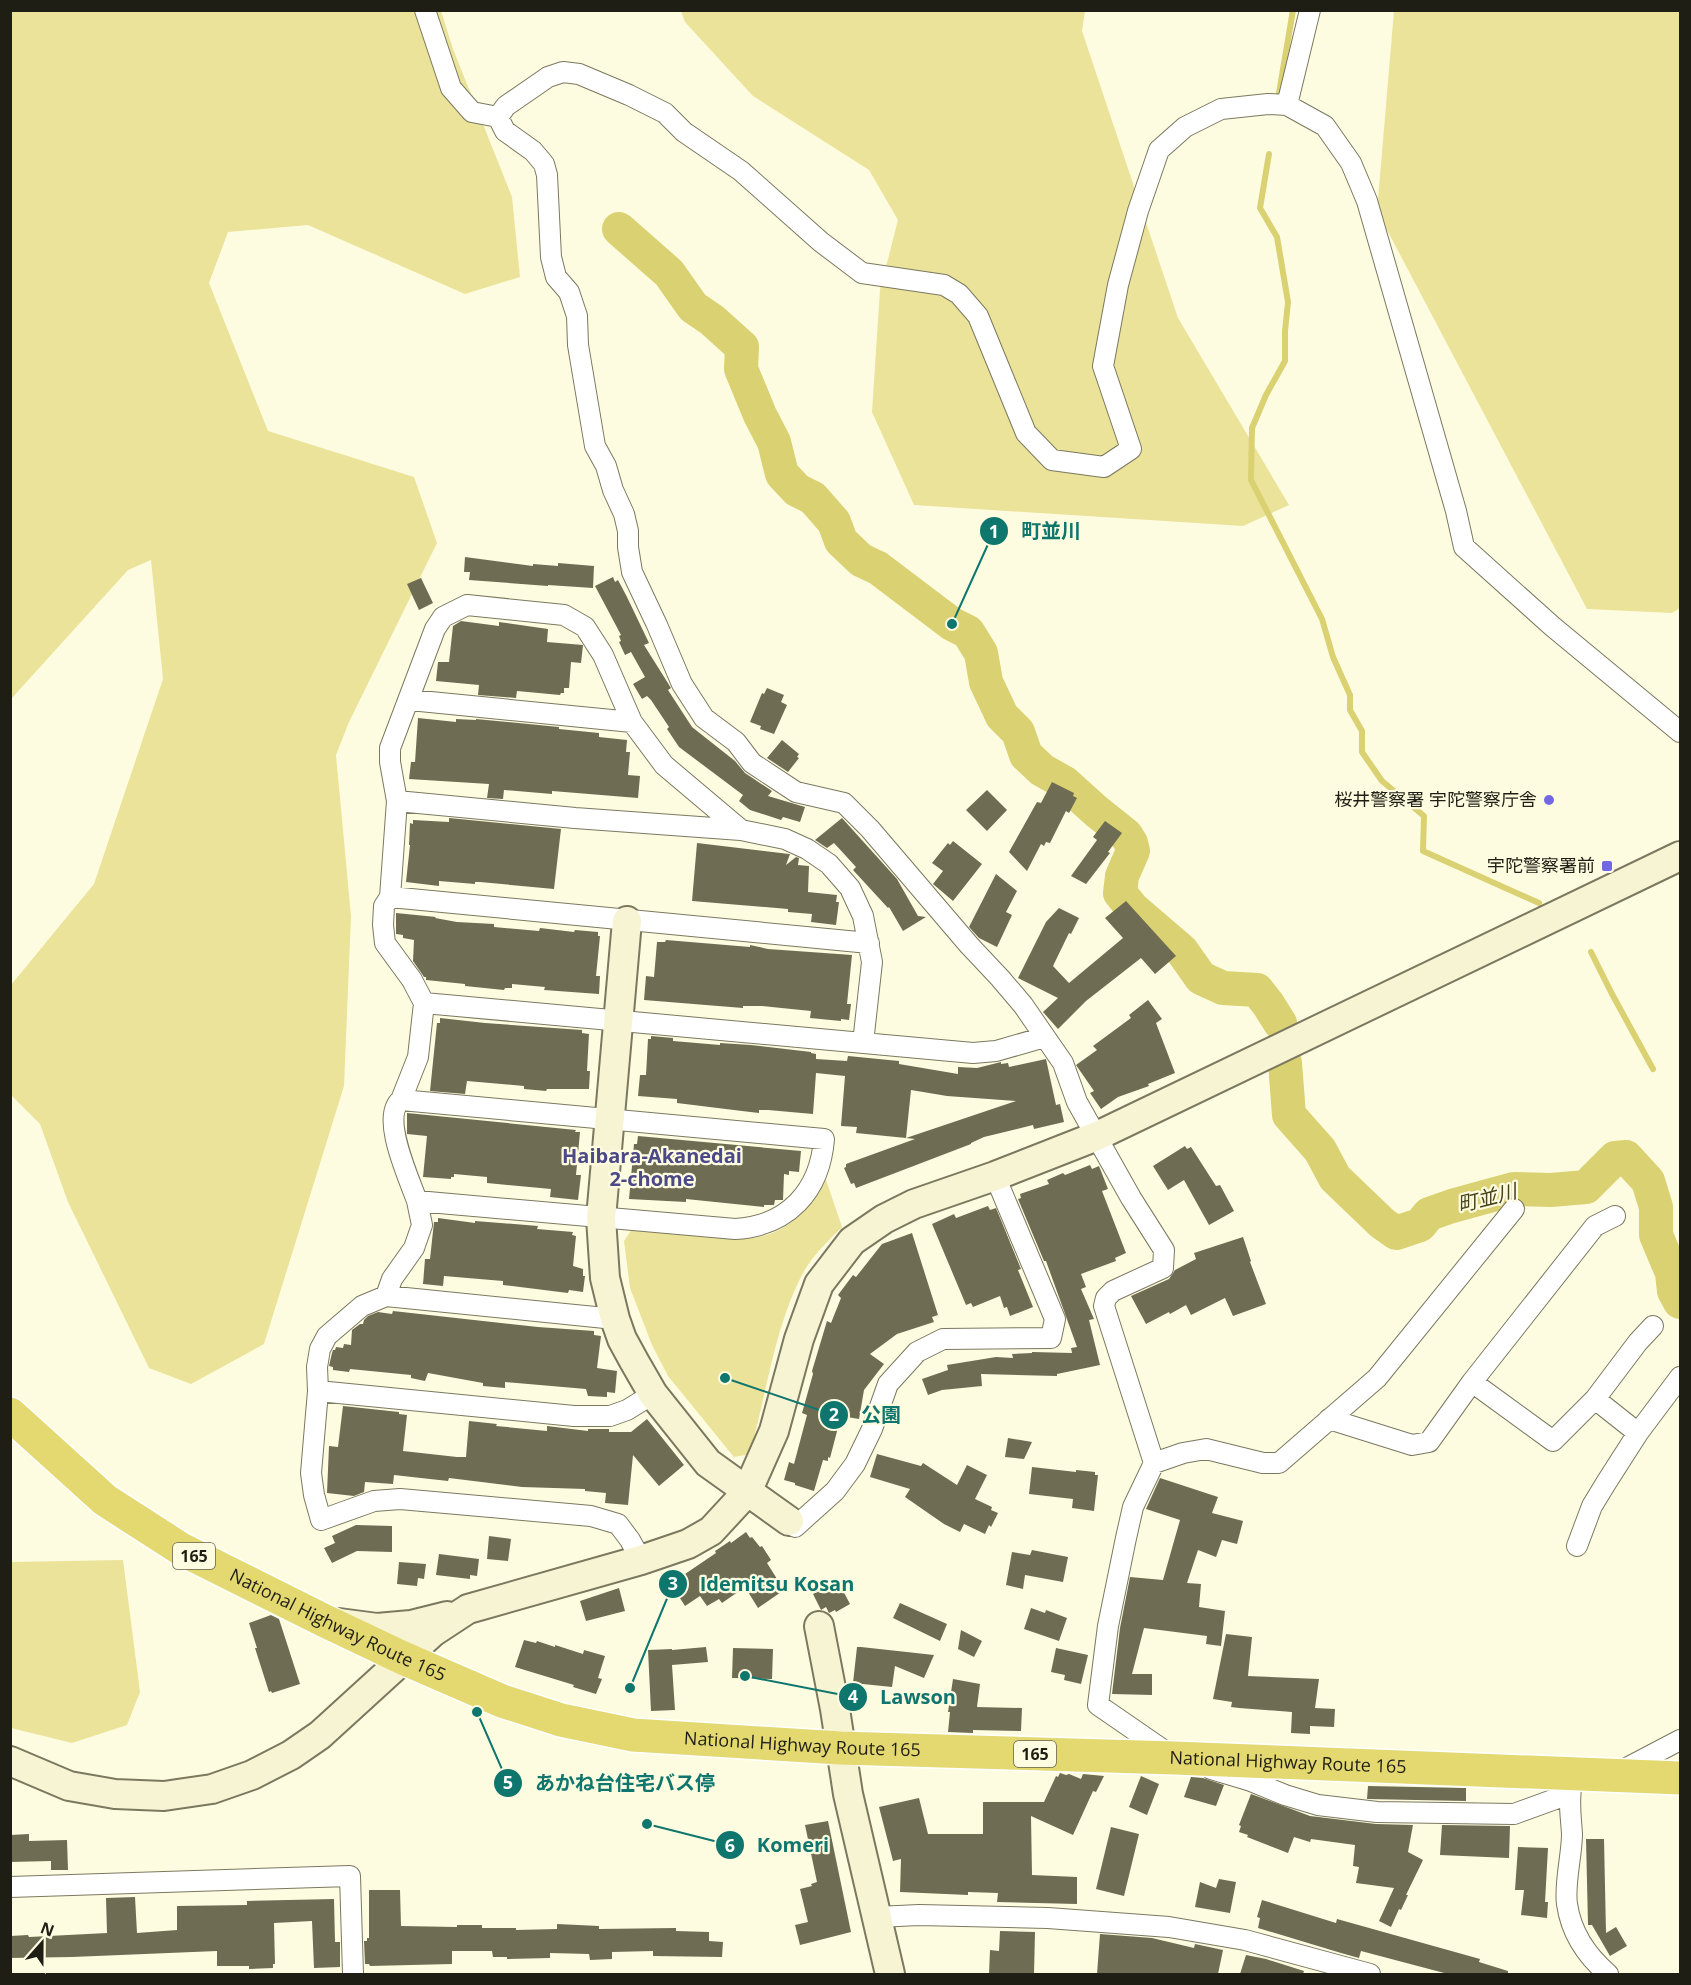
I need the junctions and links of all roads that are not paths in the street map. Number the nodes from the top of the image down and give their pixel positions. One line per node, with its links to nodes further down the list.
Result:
1 (425, 10): 4 (street)
2 (1310, 10): 3 (street)
3 (1287, 105): 4 (street); 7 (street)
4 (498, 117): 16 (street)
5 (410, 700): 6 (street); 6 (street); 8 (street)
6 (632, 722): 9 (street)
7 (1680, 732)
8 (397, 801): 9 (street); 11 (street)
9 (741, 830): 13 (street)
10 (1680, 856): 20 (street)
11 (390, 897): 12 (street); 14 (street)
12 (627, 921): 13 (street); 15 (street)
13 (868, 944): 17 (street)
14 (424, 1003): 15 (street); 18 (street)
15 (617, 1020): 17 (street); 19 (street)
16 (1045, 1037): 17 (street); 20 (street)
17 (863, 1043)
18 (401, 1100): 19 (street); 22 (street)
19 (609, 1119): 25 (street); 25 (street)
20 (1097, 1136): 21 (street); 37 (street)
21 (995, 1176): 38 (street); 39 (street)
22 (417, 1201): 25 (street); 26 (street)
23 (1514, 1209): 35 (street)
24 (1615, 1216): 30 (street)
25 (601, 1218): 27 (street)
26 (386, 1296): 27 (street); 31 (street)
27 (615, 1319): 32 (street)
28 (1653, 1326): 33 (street)
29 (1680, 1377): 36 (street)
30 (1472, 1382): 33 (street); 35 (street)
31 (318, 1391): 32 (street); 41 (street)
32 (653, 1394): 38 (street)
33 (1595, 1399): 36 (street)
34 (10, 1414): 43 (highway, National Highway Route 165 / 165)
35 (1329, 1419): 37 (street)
36 (1638, 1433): 40 (street)
37 (1154, 1463): 48 (street)
38 (747, 1492): 39 (street); 41 (street)
39 (789, 1521)
40 (1577, 1546)
41 (640, 1560): 42 (street)
42 (464, 1611): 43 (street); 45 (street)
43 (325, 1621): 45 (highway, National Highway Route 165 / 165)
44 (819, 1626): 47 (street)
45 (403, 1658): 47 (highway, National Highway Route 165 / 165); 49 (street)
46 (1680, 1740): 50 (street)
47 (840, 1748): 48 (highway, National Highway Route 165 / 165); 54 (street)
48 (1174, 1758): 52 (highway, National Highway Route 165 / 165); 52 (street)
49 (10, 1761)
50 (1612, 1776): 51 (highway, National Highway Route 165 / 165); 52 (highway, National Highway Route 165 / 165)
51 (1680, 1778)
52 (1571, 1785): 59 (street)
53 (10, 1887): 56 (street)
54 (877, 1917): 55 (street); 57 (street)
55 (1324, 1968): 58 (street)
56 (353, 1974)
57 (890, 1974)
58 (1370, 1974)
59 (1608, 1974)

